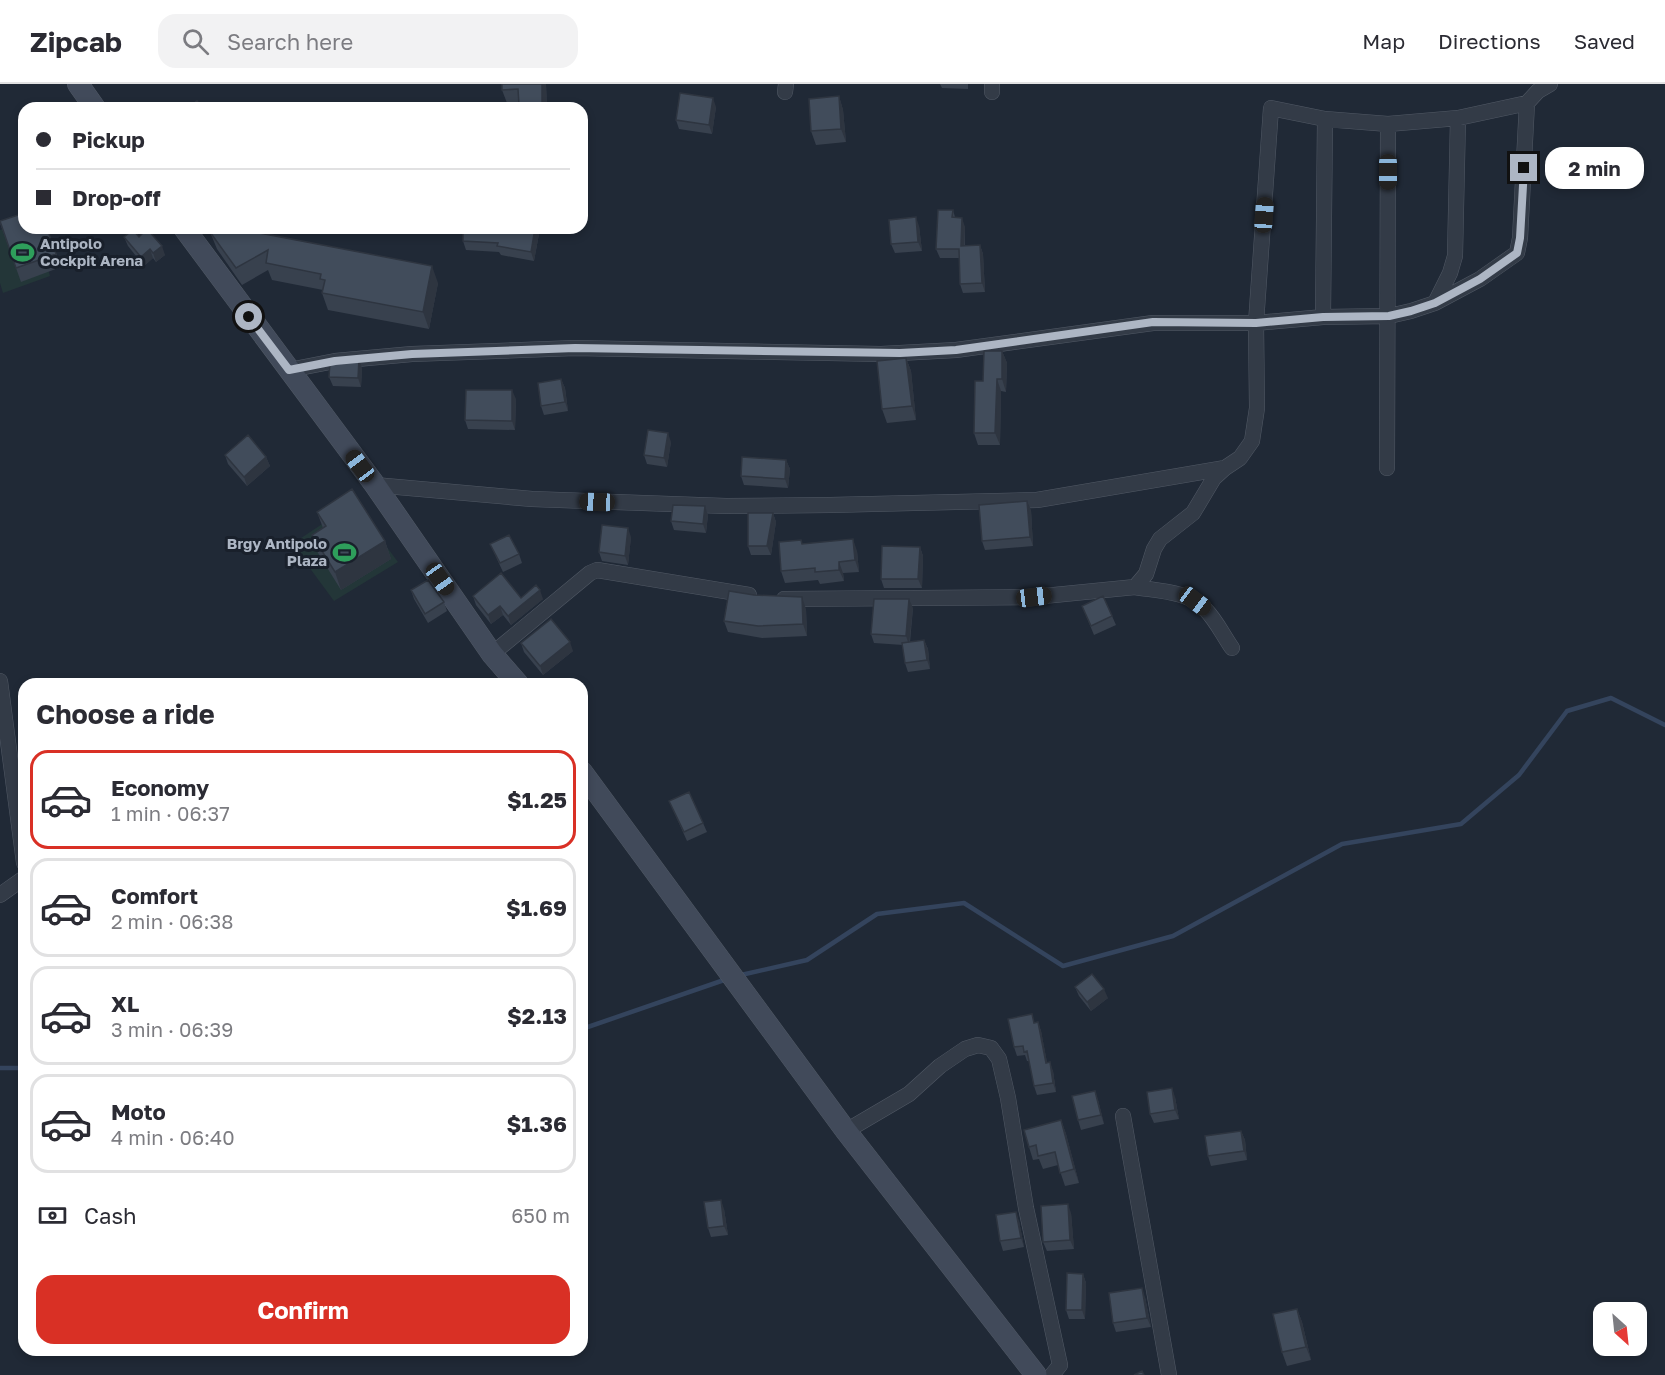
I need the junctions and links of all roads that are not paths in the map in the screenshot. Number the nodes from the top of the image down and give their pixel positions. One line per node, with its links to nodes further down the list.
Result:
1 (78, 84): 3 (main road)
2 (1550, 84): 4 (street)
3 (91, 102)
4 (1527, 103): 5 (street); 9 (street)
5 (1458, 118): 7 (street); 9 (street)
6 (1325, 119): 7 (street); 11 (street); 12 (street)
7 (1388, 124): 10 (street)
8 (188, 234): 13 (main road)
9 (1435, 303): 10 (street)
10 (1389, 316): 11 (street); 15 (street)
11 (1323, 317): 12 (street)
12 (1256, 323): 13 (street); 14 (street)
13 (289, 370): 16 (main road)
14 (1225, 468): 16 (street); 17 (street)
15 (1387, 468)
16 (375, 485): 19 (main road)
17 (1135, 587): 18 (street); 19 (street)
18 (1232, 648)
19 (492, 654): 20 (main road)
20 (509, 678)
21 (0, 681): 23 (street)
22 (588, 780): 27 (main road)
23 (18, 818)
24 (18, 882): 25 (street)
25 (0, 895)
26 (1123, 1116): 30 (street)
27 (846, 1131): 28 (main road); 29 (street)
28 (1036, 1375)
29 (1052, 1375)
30 (1169, 1375)

